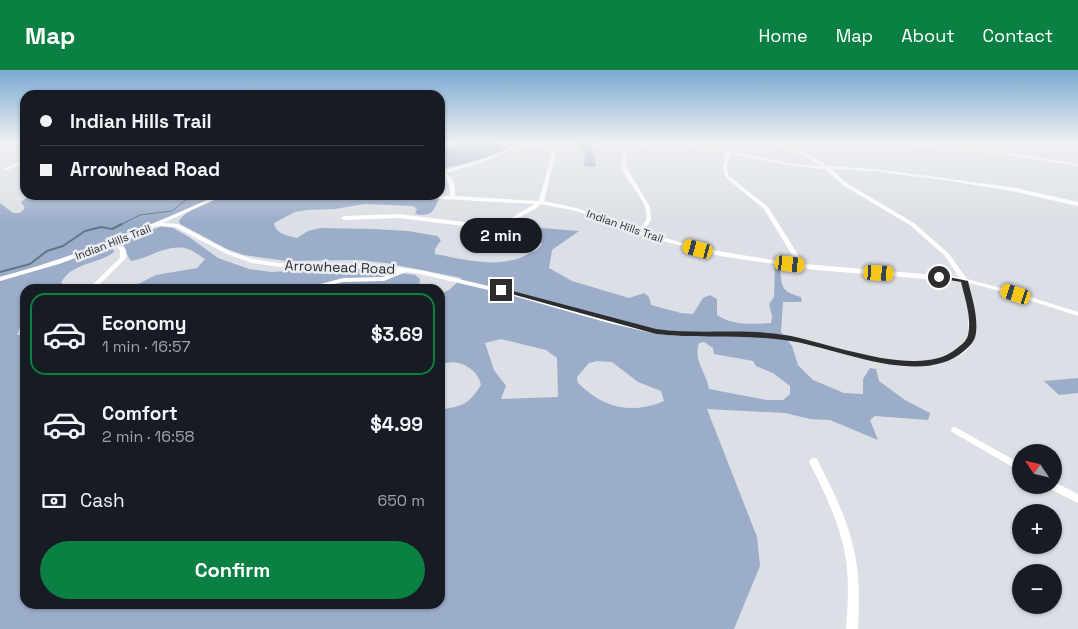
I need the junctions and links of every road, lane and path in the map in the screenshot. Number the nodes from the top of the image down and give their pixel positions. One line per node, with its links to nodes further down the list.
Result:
1 (550, 169): 10 (street)
2 (626, 169): 16 (street)
3 (725, 169): 18 (street)
4 (828, 169): 21 (street, Arrowhead Road)
5 (853, 169): 11 (street)
6 (445, 176): 8 (street)
7 (445, 197): 8 (street, Indian Hills Trail)
8 (452, 197): 10 (street, Indian Hills Trail)
9 (211, 200): 12 (street, Indian Hills Trail)
10 (540, 202): 13 (street); 16 (street, Indian Hills Trail)
11 (1078, 204)
12 (179, 215): 14 (street, Indian Hills Trail); 15 (street)
13 (344, 218)
14 (157, 225): 15 (street, Arrowhead Road); 17 (street, Indian Hills Trail)
15 (176, 225): 19 (street, Arrowhead Road)
16 (641, 231): 18 (street, Indian Hills Trail)
17 (114, 242): 20 (street, Indian Hills Trail); 22 (street)
18 (801, 266): 21 (street, Indian Hills Trail)
19 (406, 270): 21 (street, Arrowhead Road); 23 (street)
20 (0, 279)
21 (965, 281): 24 (street, Indian Hills Trail)
22 (96, 284)
23 (326, 284)
24 (1078, 314)
25 (955, 430): 27 (street)
26 (814, 462): 30 (street)
27 (1012, 463)
28 (1062, 491): 29 (street)
29 (1078, 499)
30 (852, 629)

